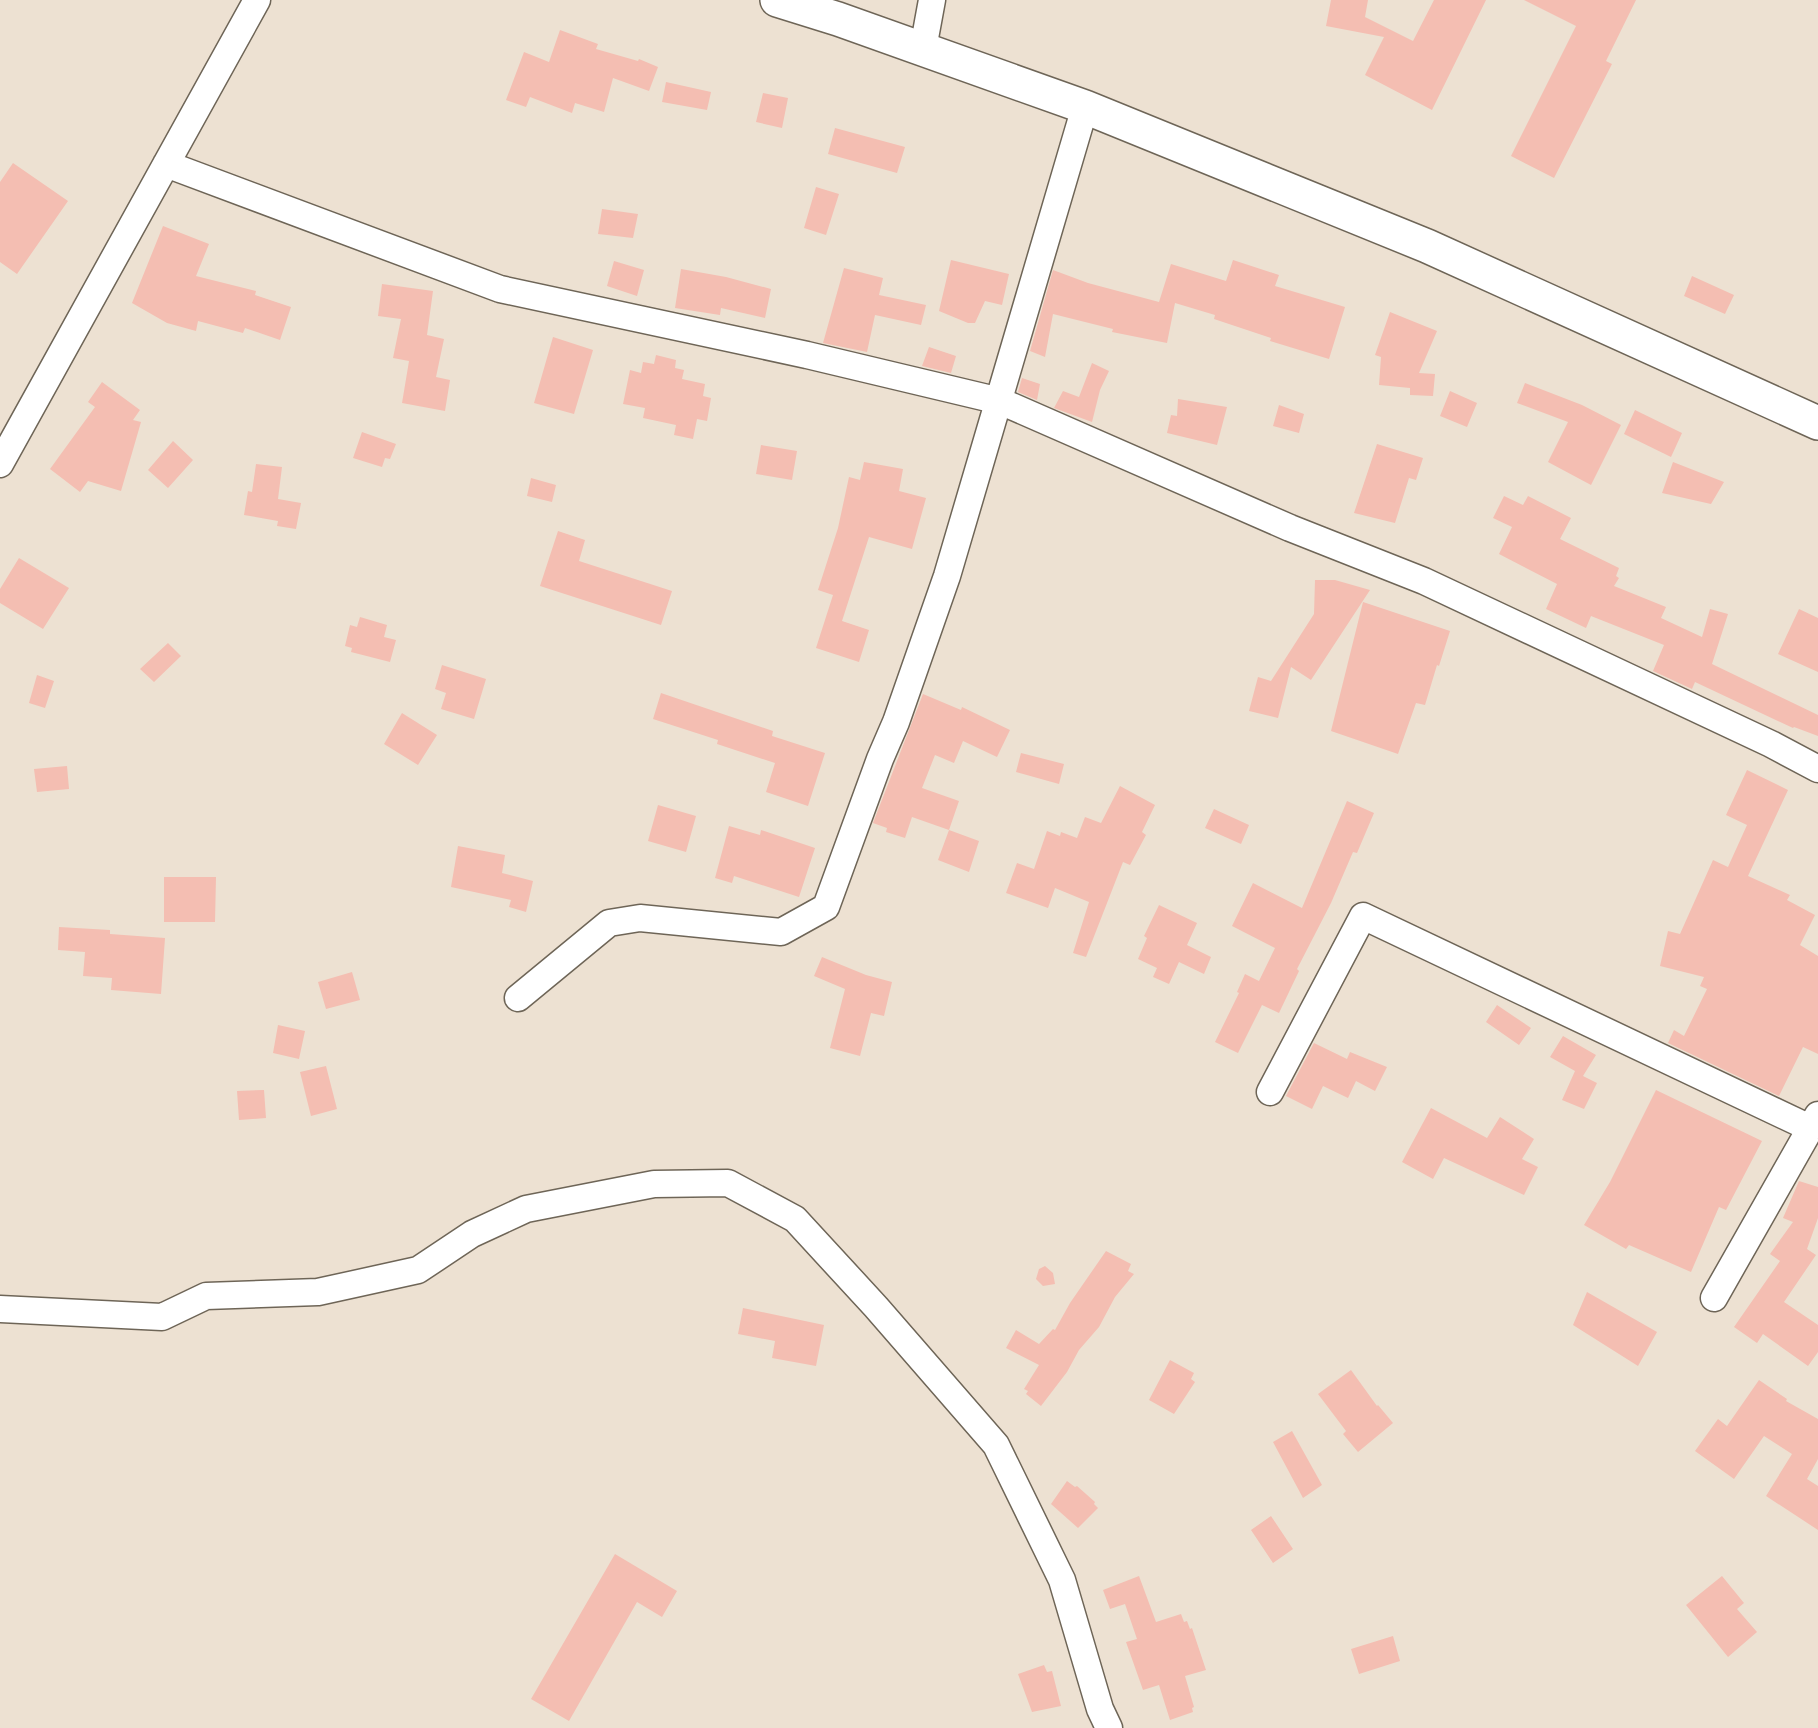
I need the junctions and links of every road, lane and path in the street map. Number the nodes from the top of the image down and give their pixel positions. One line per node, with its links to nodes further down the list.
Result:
1 (257, 0): 6 (street)
2 (777, 0): 4 (main road)
3 (932, 0): 4 (street)
4 (923, 49): 5 (main road)
5 (1085, 107): 7 (street); 8 (main road)
6 (166, 164): 7 (street); 9 (street)
7 (1000, 401): 10 (street); 11 (street)
8 (1818, 423)
9 (0, 464)
10 (1818, 769)
11 (518, 998)
12 (1270, 1092): 13 (street)
13 (1814, 1122): 14 (street)
14 (1714, 1298)
15 (0, 1309): 16 (street)
16 (1109, 1728)

